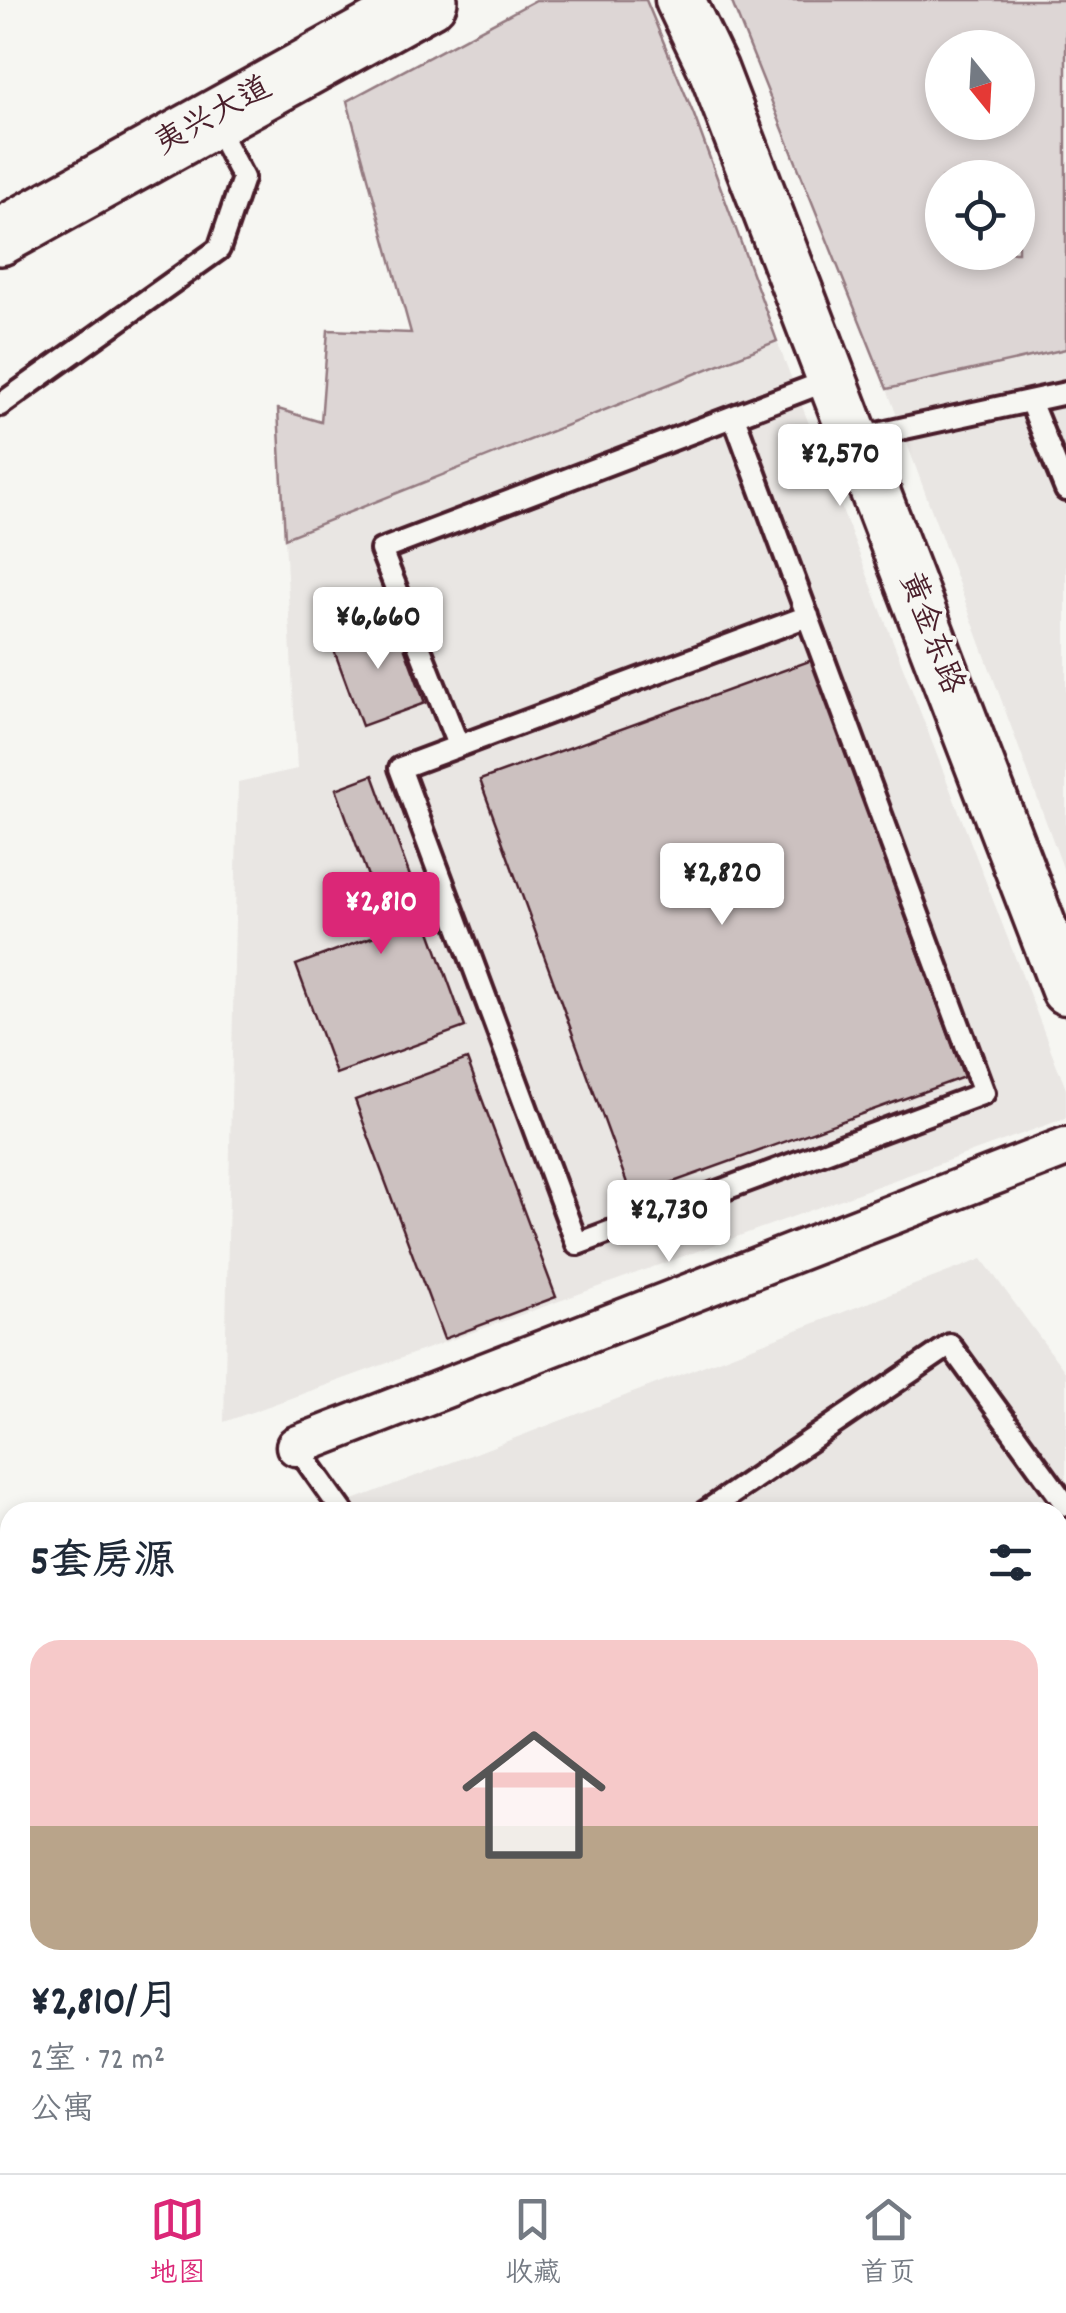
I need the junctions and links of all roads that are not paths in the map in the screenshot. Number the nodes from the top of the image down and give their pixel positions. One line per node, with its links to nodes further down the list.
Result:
1 (366, 0): 5 (highway, 夷兴大道)
2 (429, 0): 4 (highway, 夷兴大道)
3 (680, 0): 7 (street, 黄金东路)
4 (212, 119): 6 (highway, 夷兴大道); 10 (lane)
5 (0, 201)
6 (0, 236)
7 (832, 379): 11 (lane); 12 (street, 黄金东路)
8 (1066, 393): 9 (lane)
9 (1030, 401): 12 (lane); 13 (lane)
10 (0, 405)
11 (734, 416): 14 (lane); 15 (lane)
12 (854, 440): 16 (street, 黄金东路)
13 (1066, 490)
14 (808, 616): 15 (lane); 15 (lane)
15 (458, 745)
16 (1066, 990)
17 (1066, 1147): 18 (street)
18 (296, 1446): 19 (lane)
19 (336, 1502)
20 (720, 1502): 21 (lane)
21 (1063, 1502)

